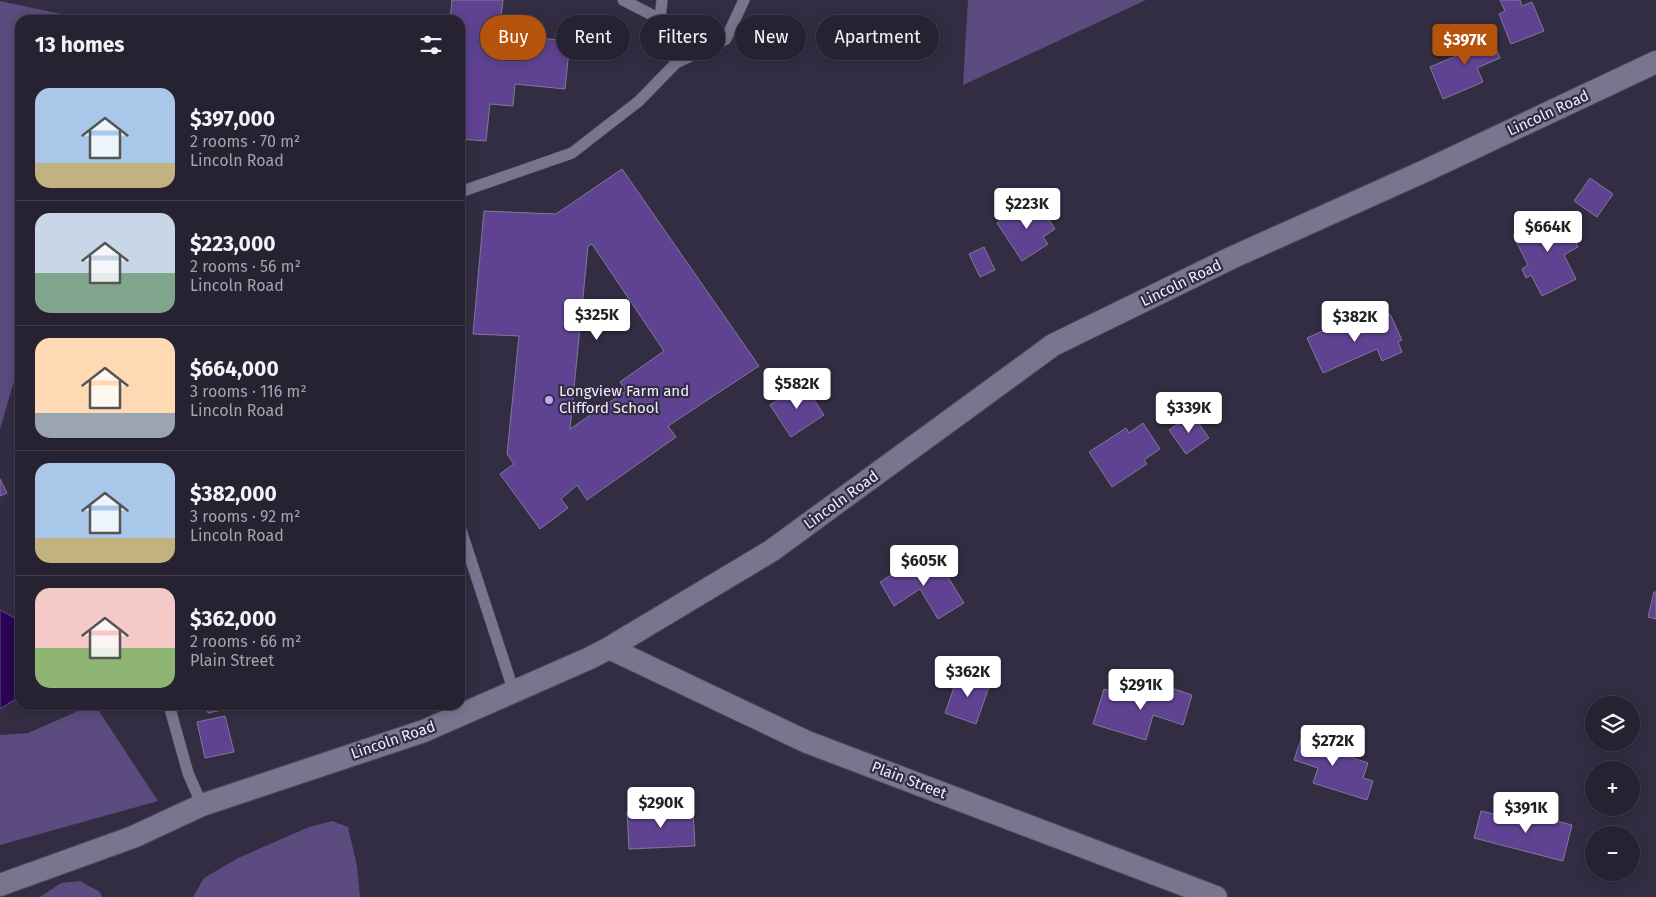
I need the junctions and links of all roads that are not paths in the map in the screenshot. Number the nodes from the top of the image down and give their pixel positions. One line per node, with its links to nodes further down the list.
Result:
1 (623, 0): 4 (lane)
2 (662, 0): 5 (lane)
3 (744, 0): 8 (lane)
4 (652, 15)
5 (660, 15)
6 (675, 60): 8 (lane)
7 (1656, 62): 11 (street, Lincoln Road)
8 (676, 63): 9 (lane)
9 (465, 190)
10 (465, 542): 12 (lane)
11 (609, 648): 12 (street, Lincoln Road); 16 (street, Plain Street)
12 (514, 692): 14 (street, Lincoln Road)
13 (170, 710): 14 (lane)
14 (202, 805): 15 (street, Lincoln Road)
15 (0, 885)
16 (1216, 897)

